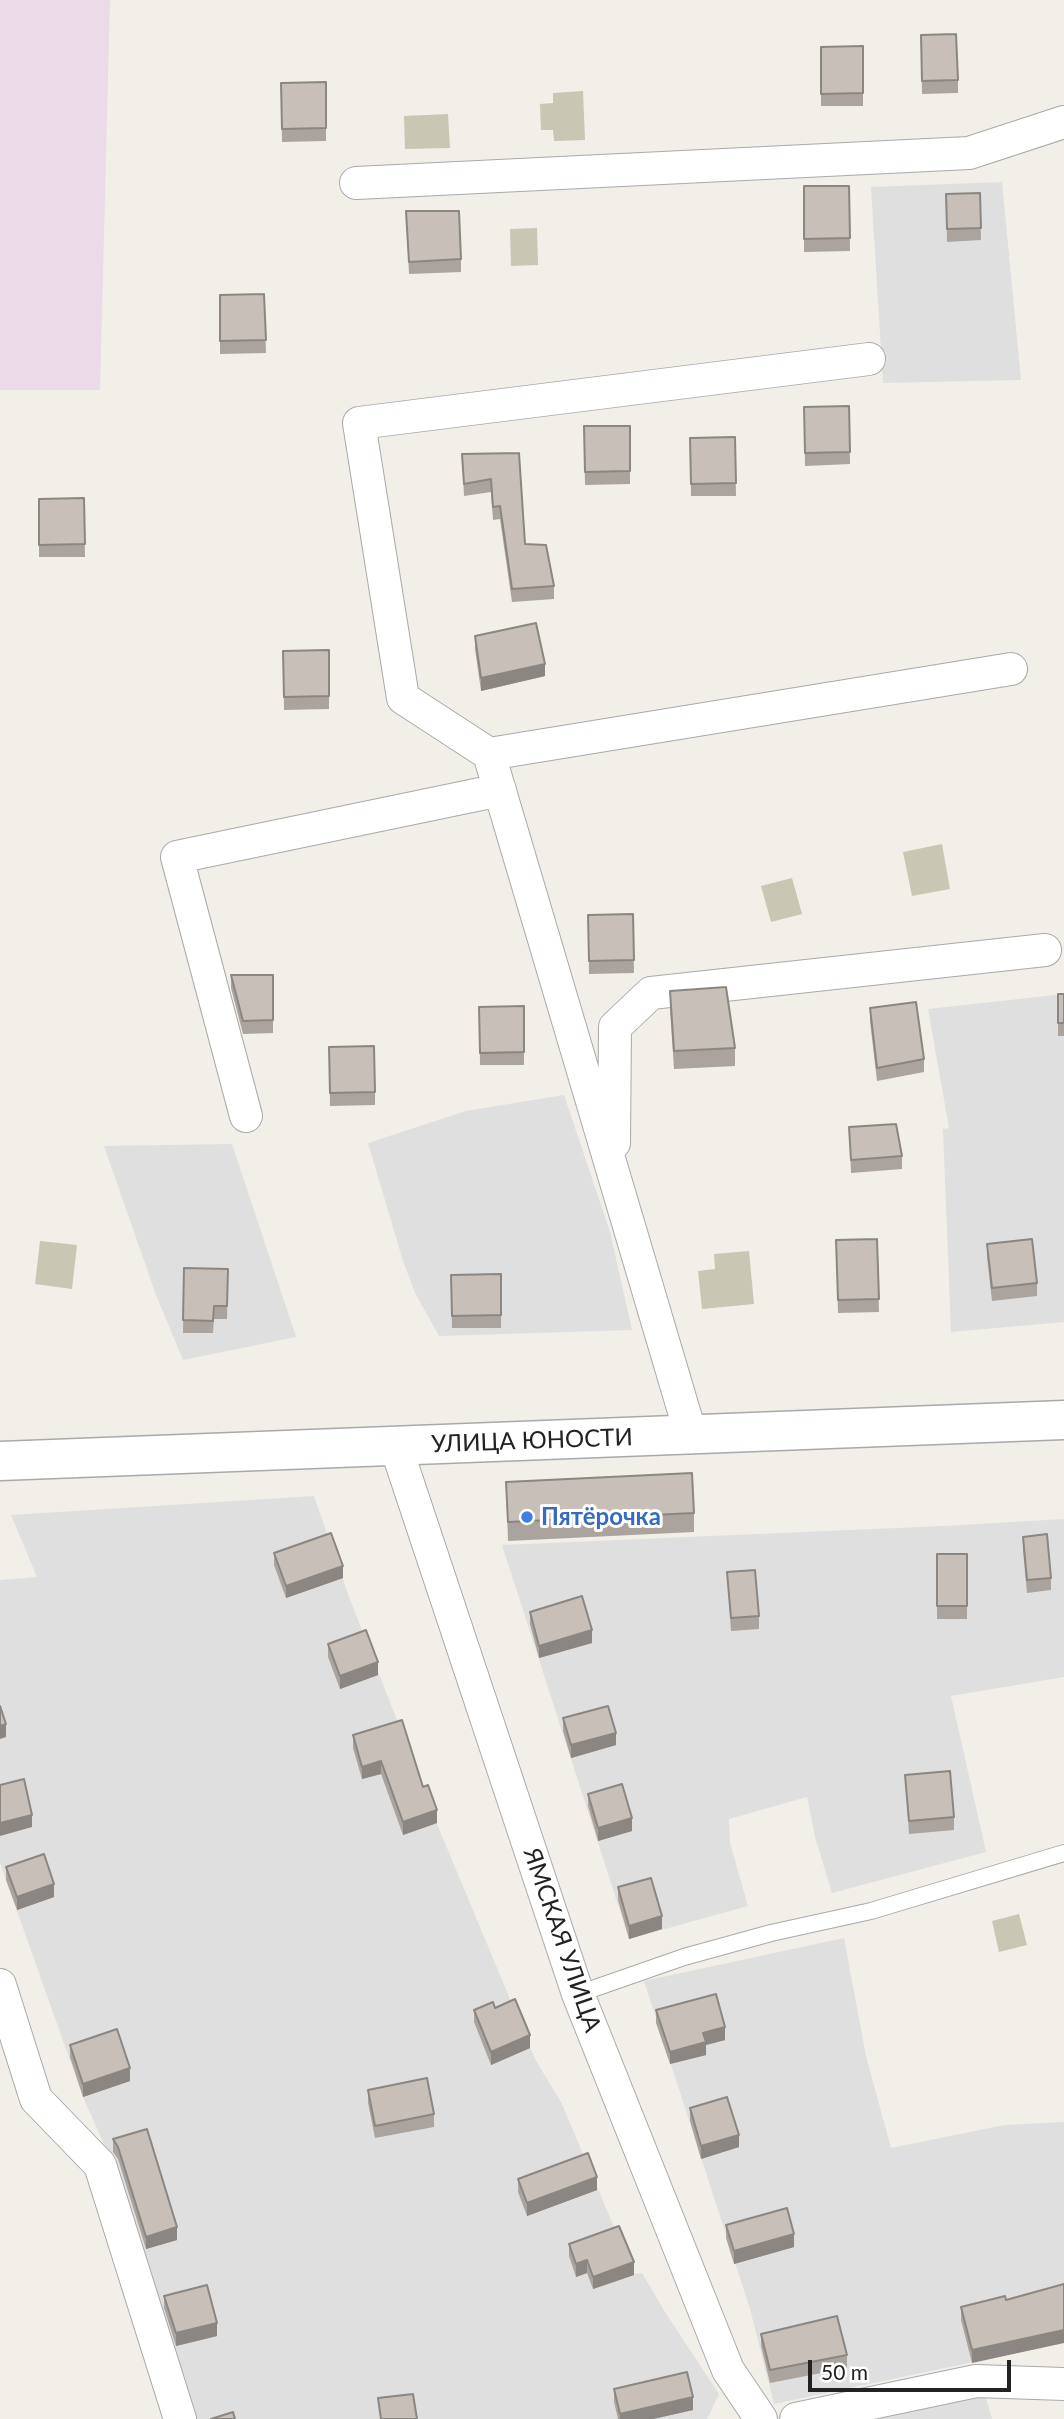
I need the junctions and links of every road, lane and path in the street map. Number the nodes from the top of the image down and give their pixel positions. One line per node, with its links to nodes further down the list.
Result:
1 (1064, 122): 2 (street)
2 (356, 183)
3 (869, 359): 5 (street)
4 (1011, 669): 5 (street)
5 (489, 754): 6 (street)
6 (500, 790): 8 (street); 9 (street)
7 (1045, 950): 9 (street)
8 (246, 1116)
9 (614, 1175): 11 (street)
10 (1064, 1420): 11 (street, УЛИЦА ЮНОСТИ)
11 (691, 1435): 12 (street, УЛИЦА ЮНОСТИ)
12 (396, 1447): 13 (street, УЛИЦА ЮНОСТИ); 16 (street, ЯМСКАЯ УЛИЦА)
13 (0, 1461)
14 (1064, 1853): 16 (lane)
15 (0, 1985): 18 (street)
16 (578, 1994): 19 (street, ЯМСКАЯ УЛИЦА)
17 (1064, 2384): 20 (street)
18 (180, 2419)
19 (761, 2419)
20 (796, 2419)

